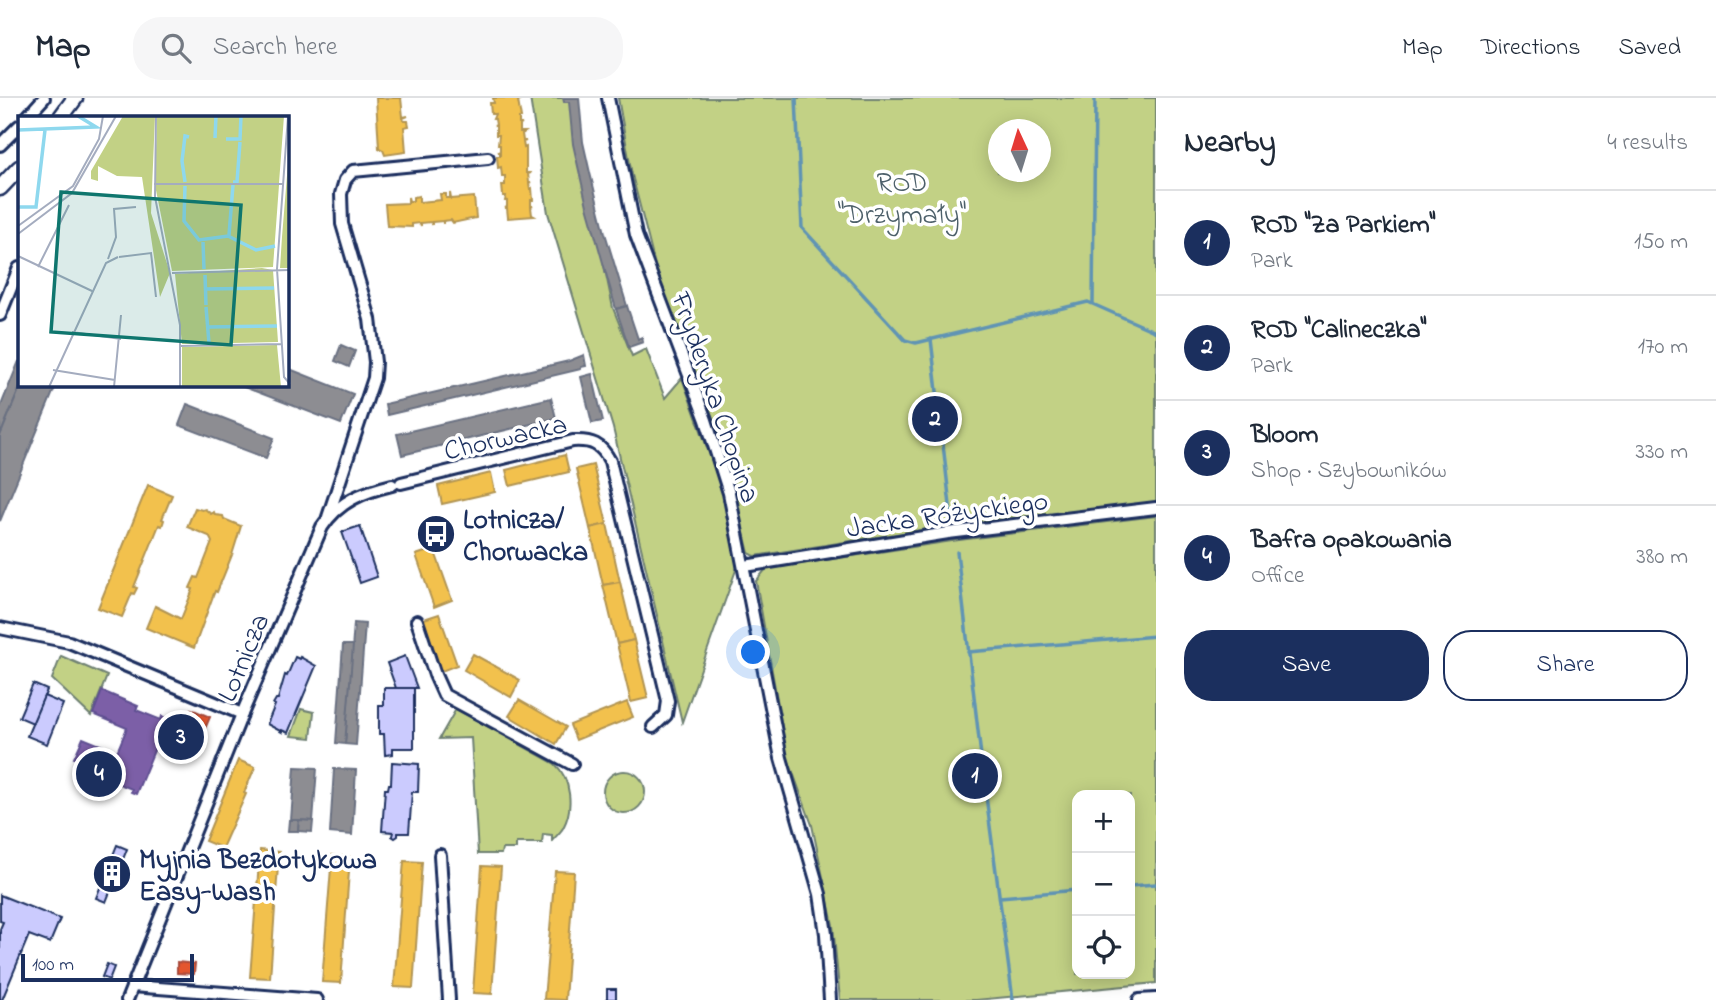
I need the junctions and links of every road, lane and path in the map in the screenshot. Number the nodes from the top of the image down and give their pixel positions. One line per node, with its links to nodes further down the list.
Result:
1 (44, 98): 4 (street)
2 (75, 98): 5 (street)
3 (608, 98): 16 (street, Fryderyka Chopina)
4 (28, 116)
5 (62, 116)
6 (18, 127): 7 (street)
7 (0, 145)
8 (488, 158): 15 (street)
9 (18, 169): 10 (street)
10 (0, 188)
11 (18, 270): 12 (street)
12 (0, 315)
13 (397, 484): 15 (street, Lotnicza); 20 (street, Chorwacka)
14 (1156, 508): 16 (street, Jacka Różyckiego)
15 (327, 519): 19 (street, Lotnicza)
16 (745, 566): 28 (street, Fryderyka Chopina)
17 (417, 621): 21 (street)
18 (0, 628): 19 (street)
19 (242, 714): 23 (street, Lotnicza)
20 (653, 727)
21 (572, 764)
22 (440, 855): 27 (street)
23 (132, 986): 25 (street, Lotnicza); 26 (street)
24 (1156, 999): 29 (street)
25 (127, 1000)
26 (317, 1000)
27 (449, 1000)
28 (830, 1000)
29 (1139, 1000)

